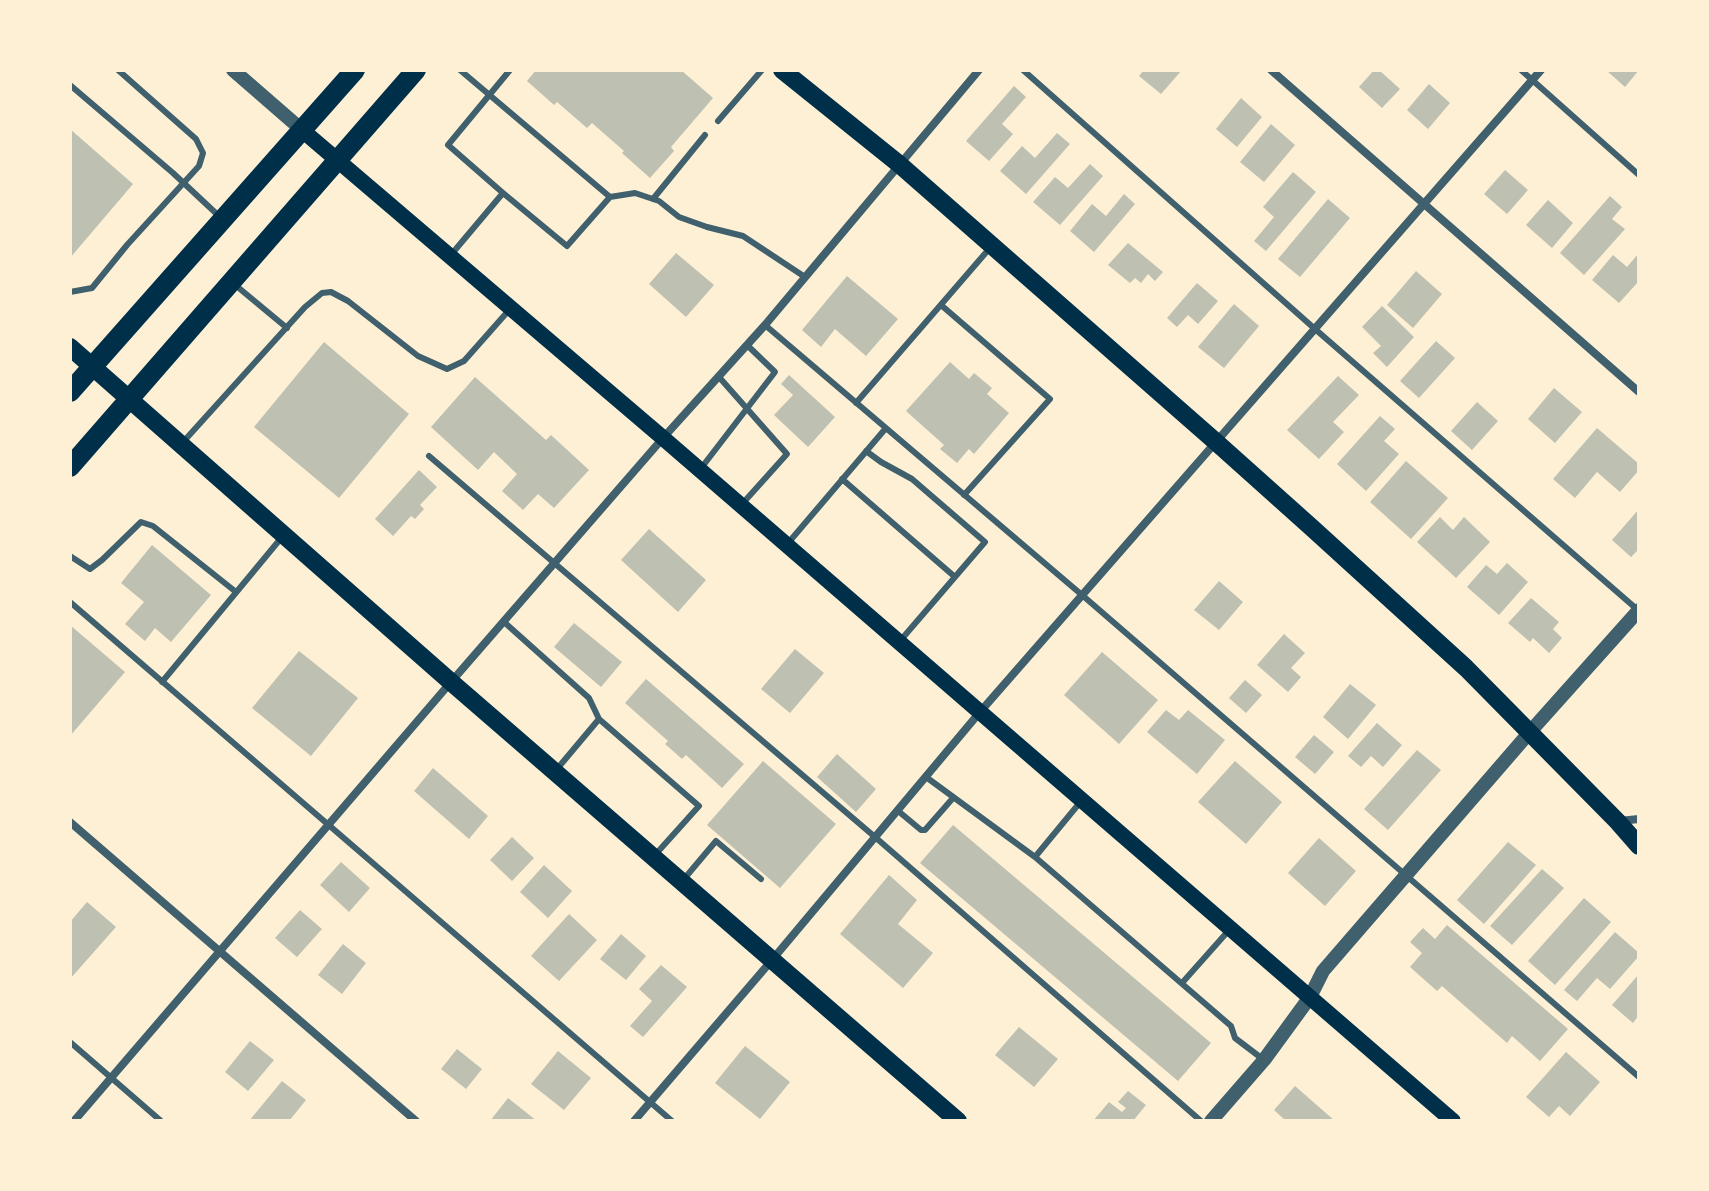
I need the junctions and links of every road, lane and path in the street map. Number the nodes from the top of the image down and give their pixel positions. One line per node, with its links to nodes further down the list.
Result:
1 (118, 70): 23 (lane)
2 (233, 70): 18 (street)
3 (355, 70): 18 (highway)
4 (416, 70): 20 (highway)
5 (460, 70): 16 (lane)
6 (510, 70): 16 (lane)
7 (762, 70): 17 (lane)
8 (782, 70): 21 (main road)
9 (979, 70): 21 (street)
10 (1023, 70): 38 (lane)
11 (1271, 70): 27 (street)
12 (1521, 70): 14 (lane)
13 (1541, 70): 14 (street)
14 (1532, 80): 22 (lane); 27 (street)
15 (70, 85): 23 (lane)
16 (490, 95): 24 (lane); 25 (lane)
17 (718, 121)
18 (302, 130): 20 (main road); 28 (highway)
19 (705, 135): 26 (lane)
20 (337, 161): 30 (main road); 32 (highway)
21 (899, 164): 29 (main road); 31 (street)
22 (1639, 175)
23 (183, 182): 28 (lane); 33 (lane)
24 (503, 193): 25 (lane); 30 (lane)
25 (610, 197): 26 (lane)
26 (653, 199): 31 (lane)
27 (1424, 204): 38 (street); 44 (street)
28 (223, 219): 41 (highway)
29 (992, 246): 34 (lane); 50 (main road)
30 (449, 257): 35 (main road)
31 (805, 277): 36 (street)
32 (232, 281): 37 (lane); 45 (highway)
33 (70, 292)
34 (941, 305): 46 (lane); 57 (lane)
35 (510, 309): 37 (lane); 49 (main road)
36 (765, 325): 39 (street); 46 (lane)
37 (287, 328): 51 (lane)
38 (1315, 329): 50 (street); 67 (lane)
39 (747, 345): 42 (street); 47 (lane)
40 (70, 347): 41 (main road)
41 (92, 366): 43 (highway); 45 (main road)
42 (719, 377): 47 (lane); 49 (street)
43 (70, 392)
44 (1639, 392)
45 (130, 398): 51 (main road); 54 (highway)
46 (856, 403): 48 (lane)
47 (747, 409): 55 (lane); 58 (lane)
48 (886, 428): 52 (lane); 57 (lane)
49 (663, 438): 55 (main road); 62 (street)
50 (1216, 442): 65 (street); 74 (main road)
51 (181, 444): 59 (main road)
52 (866, 451): 56 (lane); 63 (lane)
53 (429, 456): 62 (lane)
54 (70, 467)
55 (700, 470): 58 (main road)
56 (842, 479): 60 (lane); 63 (lane)
57 (964, 495): 65 (lane)
58 (740, 505): 60 (main road)
59 (284, 535): 64 (lane); 71 (main road)
60 (786, 545): 69 (main road)
61 (70, 556): 64 (lane)
62 (555, 563): 68 (street); 84 (lane)
63 (955, 577): 69 (lane)
64 (236, 592): 70 (lane)
65 (1082, 595): 72 (street); 88 (lane)
66 (70, 602): 70 (lane)
67 (1639, 610): 74 (street)
68 (504, 622): 71 (street); 73 (lane)
69 (899, 642): 72 (main road)
70 (162, 682): 83 (lane)
71 (451, 682): 75 (main road); 83 (street)
72 (980, 712): 76 (street); 78 (main road)
73 (599, 719): 75 (lane); 86 (lane)
74 (1529, 733): 82 (main road); 88 (street)
75 (555, 772): 86 (main road)
76 (926, 777): 77 (lane); 79 (street)
77 (953, 798): 79 (lane); 87 (lane)
78 (1082, 800): 87 (lane); 91 (main road)
79 (897, 810): 84 (street)
80 (1639, 819): 82 (street)
81 (70, 822): 92 (street)
82 (1618, 822): 85 (main road)
83 (328, 825): 92 (street); 100 (lane)
84 (875, 837): 93 (street); 107 (lane)
85 (1639, 846)
86 (654, 857): 90 (main road)
87 (1035, 857): 94 (lane)
88 (1406, 875): 95 (street); 98 (lane)
89 (761, 879): 90 (lane)
90 (681, 881): 93 (main road)
91 (1230, 928): 94 (lane); 95 (main road)
92 (218, 951): 99 (street); 103 (street)
93 (772, 960): 100 (street); 106 (main road)
94 (1182, 983): 97 (lane)
95 (1310, 997): 97 (street); 109 (main road)
96 (70, 1042): 99 (lane)
97 (1264, 1060): 108 (street)
98 (1639, 1077)
99 (111, 1078): 101 (street); 102 (lane)
100 (650, 1102): 104 (street); 105 (lane)
101 (74, 1121)
102 (161, 1121)
103 (416, 1121)
104 (634, 1121)
105 (672, 1121)
106 (958, 1121)
107 (1201, 1121)
108 (1211, 1121)
109 (1453, 1121)

